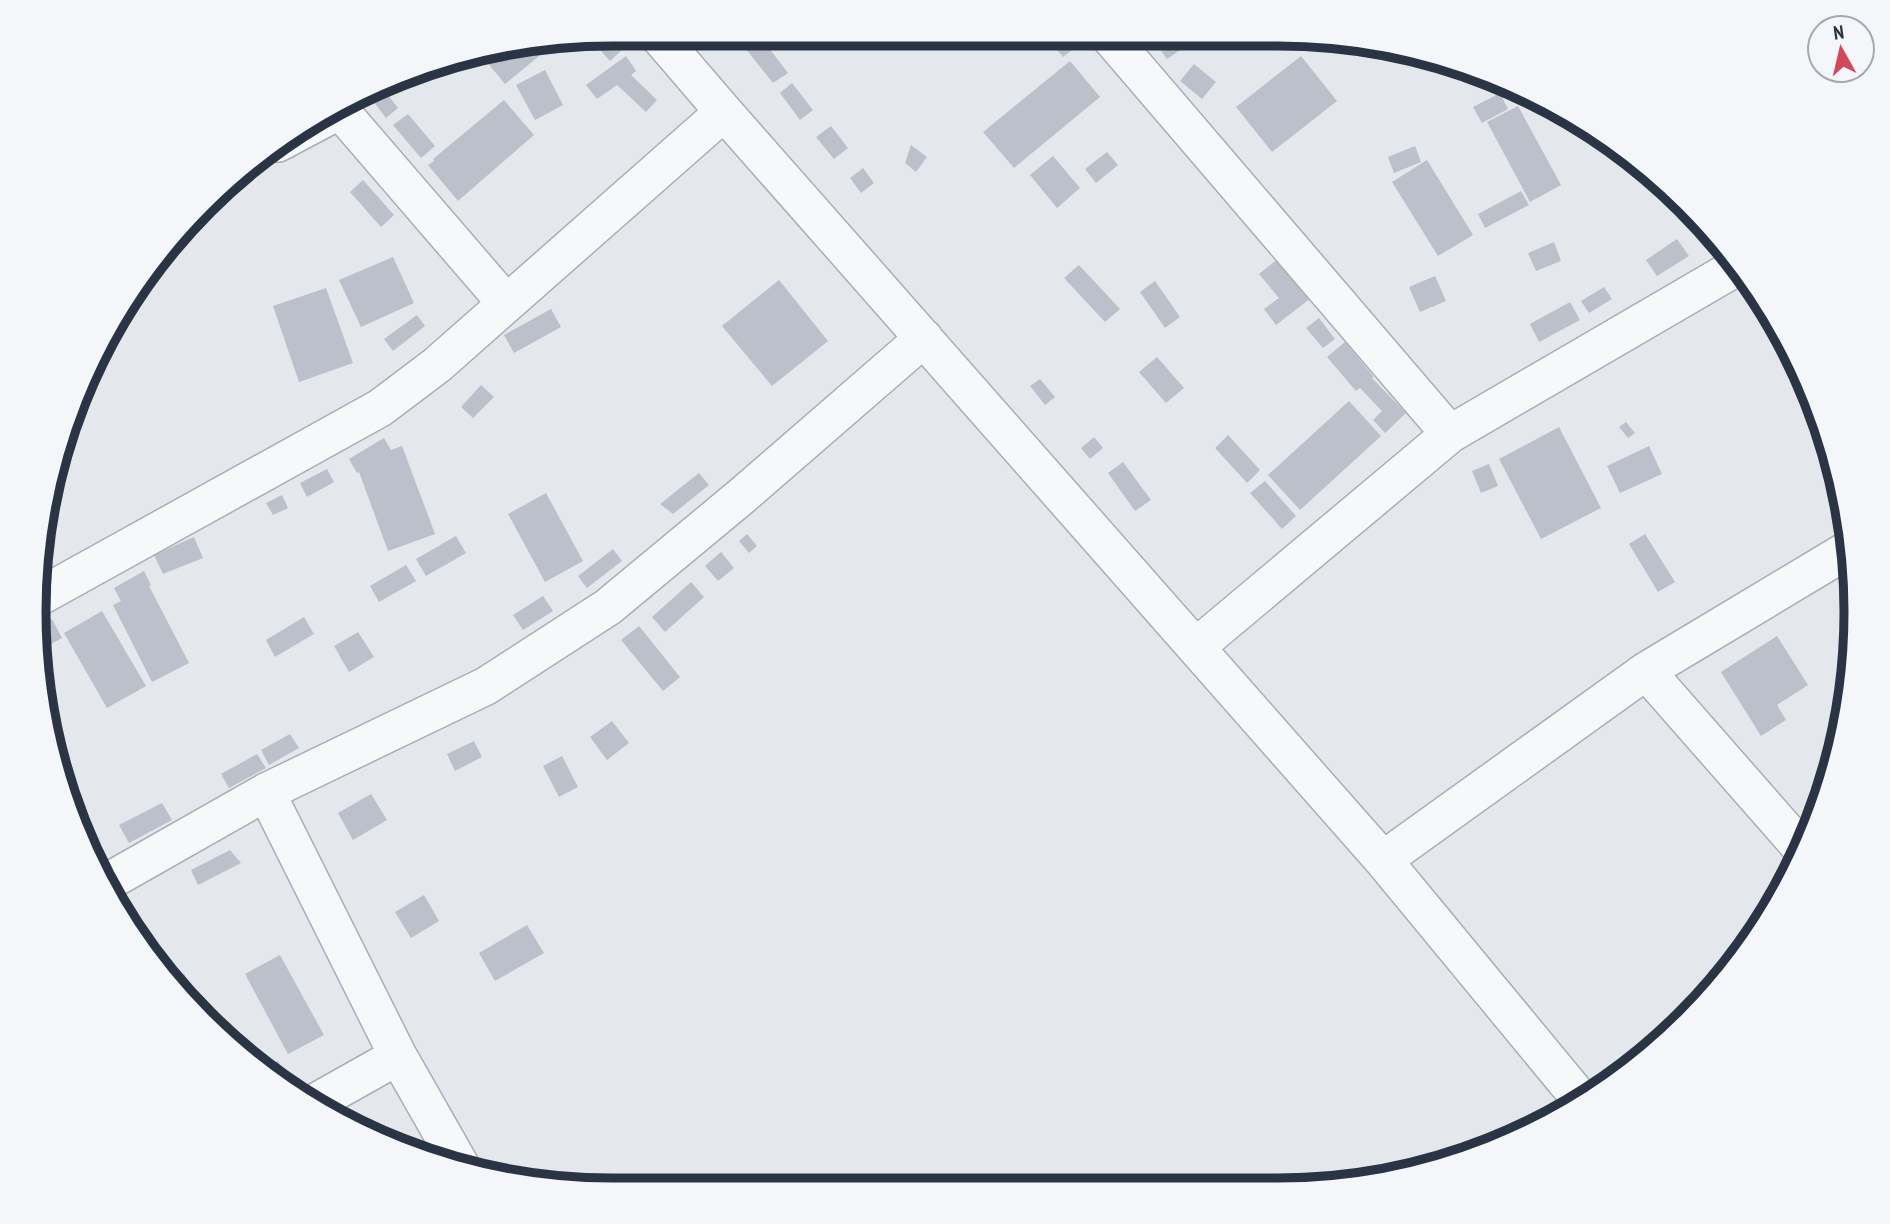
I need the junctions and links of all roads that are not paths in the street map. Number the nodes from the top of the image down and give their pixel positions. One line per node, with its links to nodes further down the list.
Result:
1 (667, 46): 3 (street)
2 (1118, 46): 8 (street)
3 (724, 112): 6 (street); 7 (street)
4 (343, 114): 6 (street)
5 (1730, 271): 8 (street)
6 (506, 303): 10 (street)
7 (924, 338): 11 (street); 13 (street)
8 (1450, 434): 11 (street)
9 (1841, 554): 12 (street)
10 (47, 593)
11 (1196, 647): 15 (street)
12 (1646, 671): 14 (street); 15 (street)
13 (266, 792): 16 (street); 17 (street)
14 (1796, 841)
15 (1383, 860): 18 (street)
16 (113, 879)
17 (398, 1056): 19 (street); 20 (street)
18 (1576, 1094)
19 (322, 1099)
20 (455, 1156)

